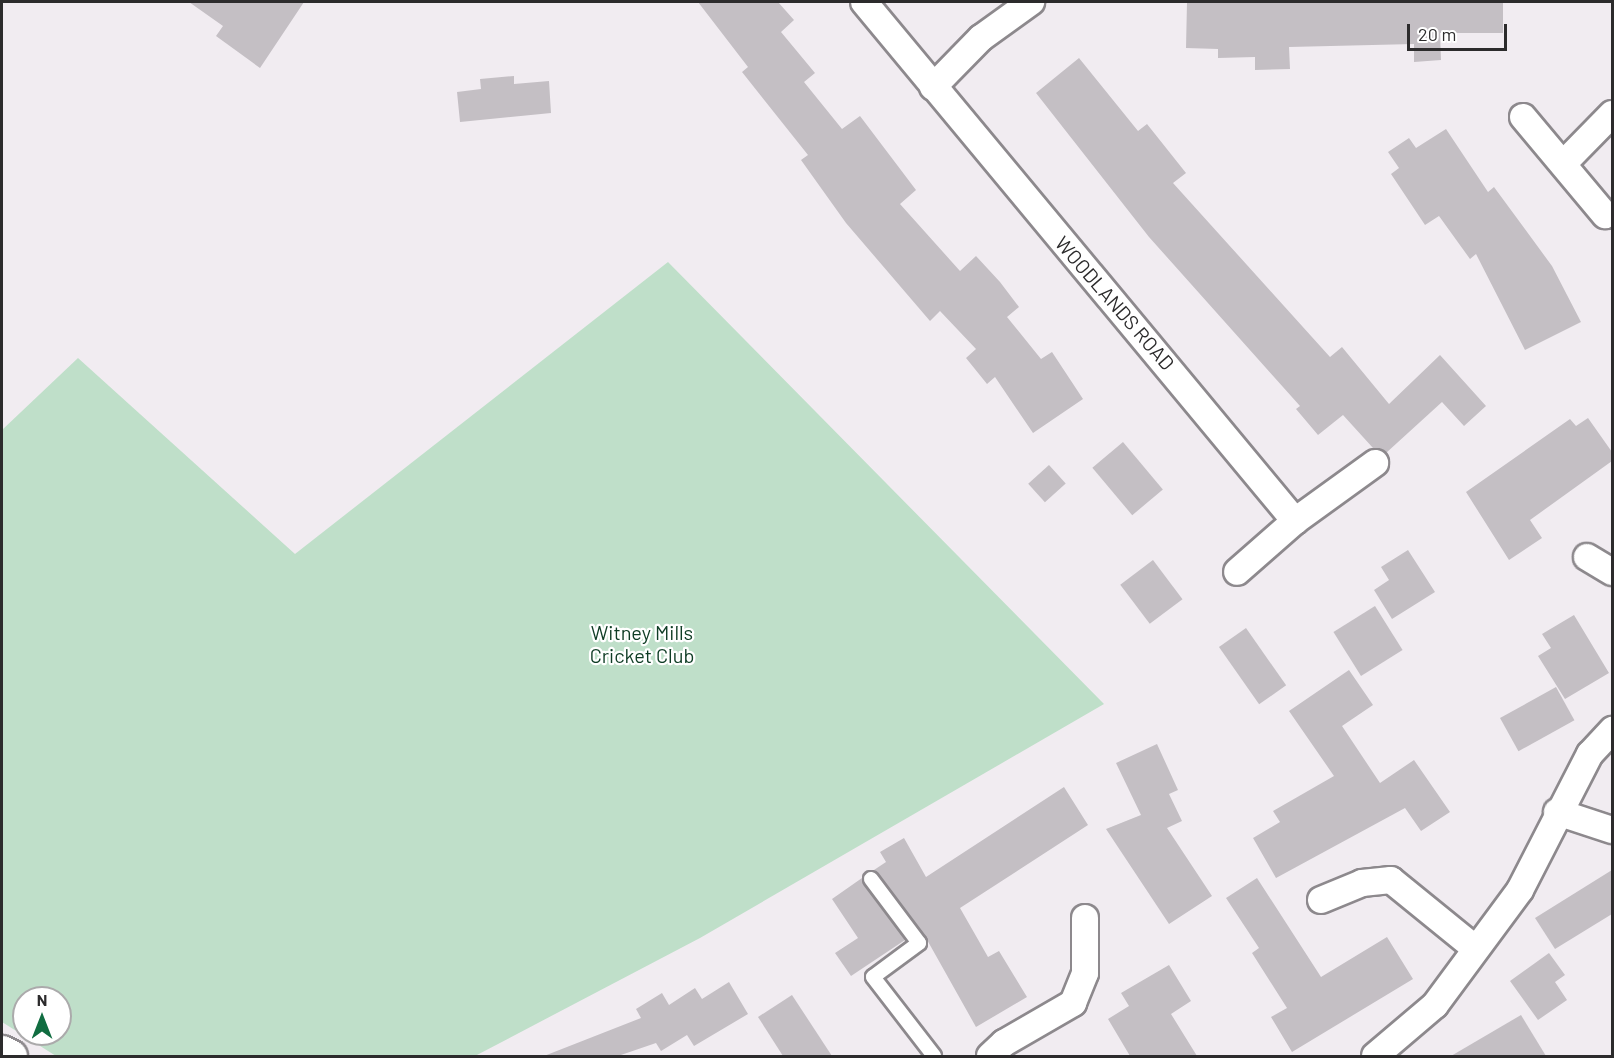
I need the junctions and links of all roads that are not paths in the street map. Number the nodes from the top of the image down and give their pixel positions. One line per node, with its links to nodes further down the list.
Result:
1 (864, 2): 3 (street, WOODLANDS ROAD)
2 (1031, 2): 3 (street)
3 (933, 87): 9 (street, WOODLANDS ROAD)
4 (1612, 114): 6 (street)
5 (1523, 117): 6 (street)
6 (1563, 164): 7 (street)
7 (1605, 215)
8 (1375, 463): 9 (street)
9 (1295, 521): 12 (street)
10 (1587, 557): 11 (street)
11 (1612, 571)
12 (1237, 572)
13 (1612, 730): 14 (street)
14 (1557, 812): 15 (street); 19 (street)
15 (1612, 830)
16 (871, 879): 22 (lane)
17 (1321, 900): 19 (street)
18 (1085, 918): 23 (street)
19 (1476, 949): 24 (street)
20 (2, 1052): 21 (main road)
21 (10, 1056)
22 (934, 1056)
23 (990, 1056)
24 (1375, 1056)

